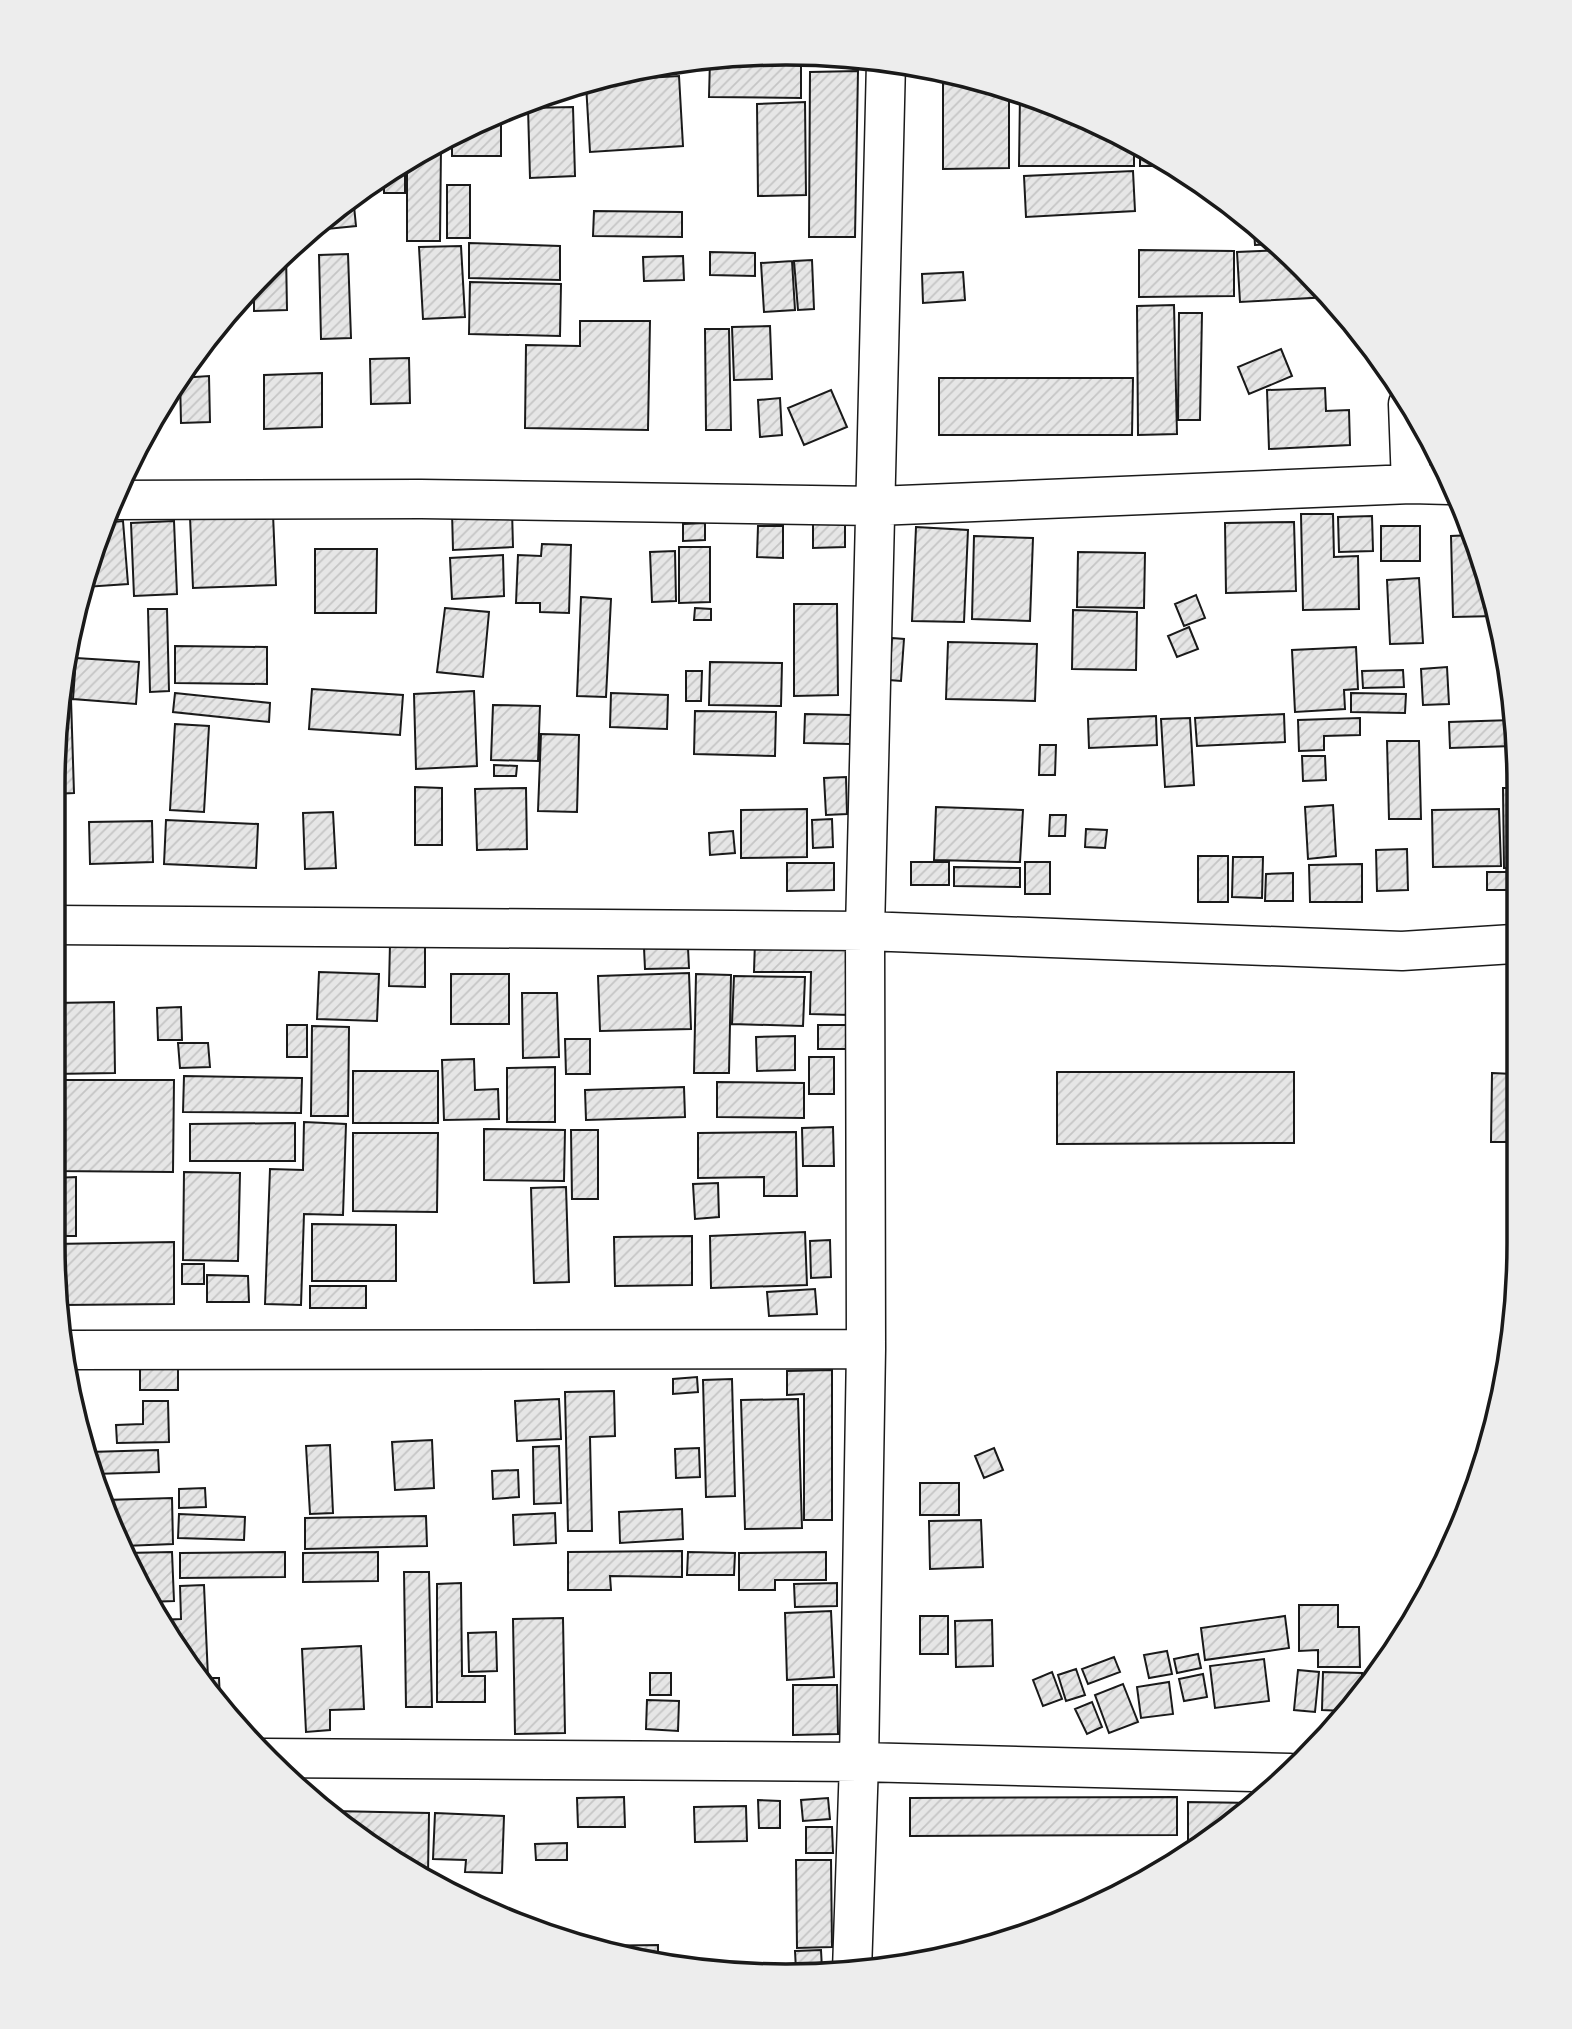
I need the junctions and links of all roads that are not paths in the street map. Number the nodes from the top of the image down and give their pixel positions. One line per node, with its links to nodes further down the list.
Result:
1 (886, 72): 6 (street)
2 (1408, 421): 3 (street)
3 (1410, 484): 4 (street); 6 (street)
4 (1441, 485)
5 (124, 500): 6 (street)
6 (876, 506): 8 (street)
7 (65, 925): 8 (street)
8 (865, 931): 9 (street); 10 (street)
9 (1507, 944)
10 (866, 1349): 11 (street); 13 (street)
11 (73, 1350)
12 (281, 1758): 13 (street)
13 (859, 1762): 14 (street); 15 (street)
14 (1275, 1773)
15 (852, 1961)

